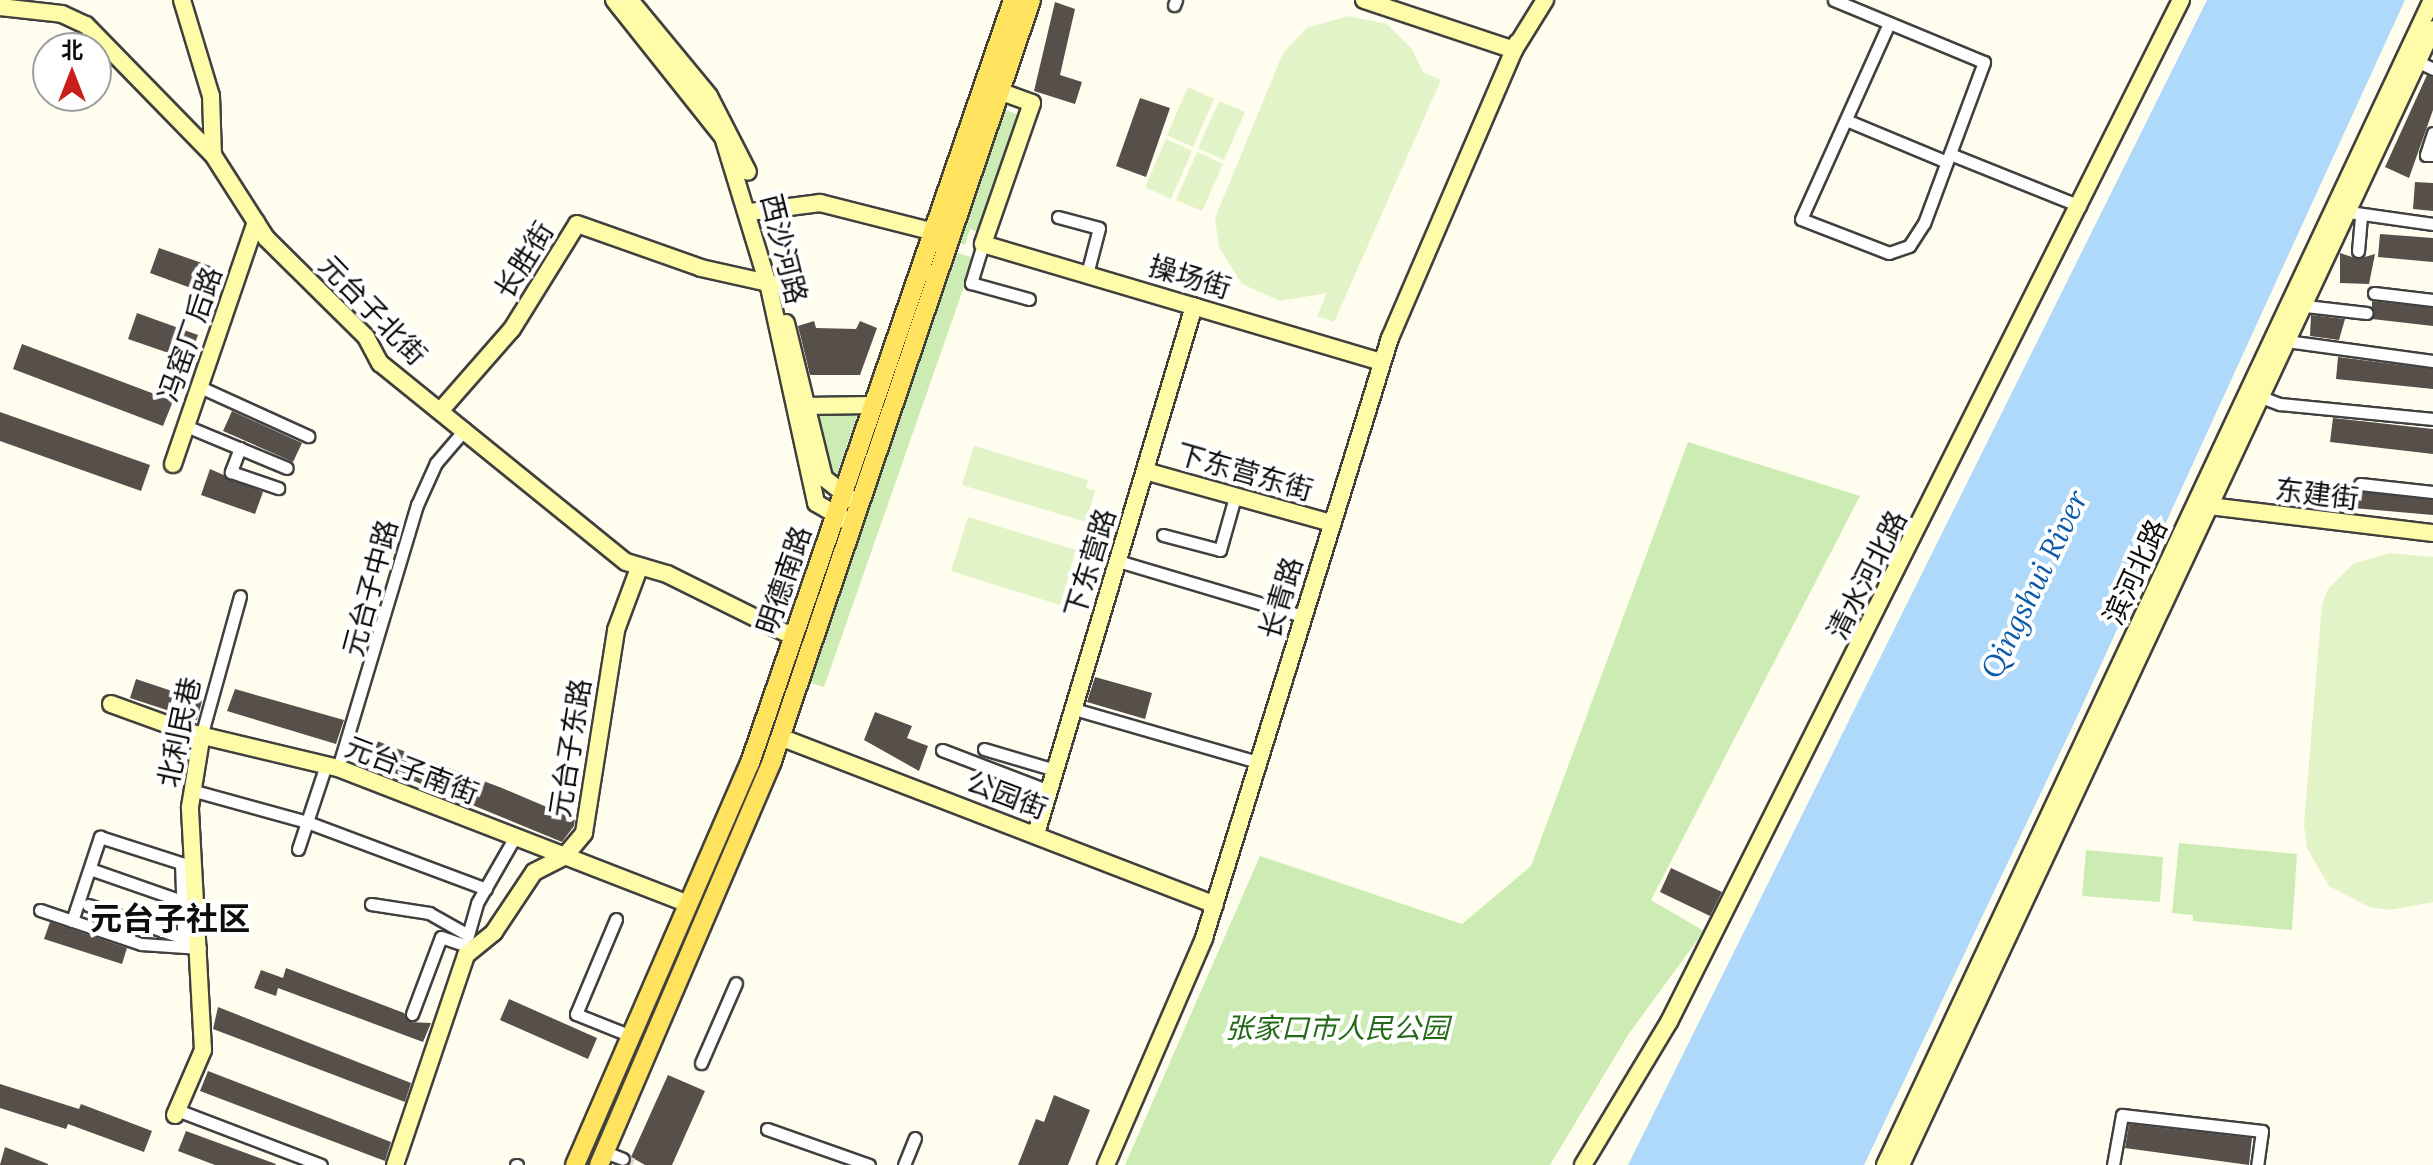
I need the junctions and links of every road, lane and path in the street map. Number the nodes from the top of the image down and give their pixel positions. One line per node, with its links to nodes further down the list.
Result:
1 (182, 0): 20 (street)
2 (614, 0): 24 (street, 西沙河路)
3 (630, 0): 24 (street, 西沙河路)
4 (1013, 0): 29 (main road, 明德南路)
5 (1031, 0): 17 (main road, 明德南路)
6 (1364, 0): 15 (street)
7 (1533, 0): 15 (street, 长青路)
8 (1545, 0): 15 (street, 长青路)
9 (1834, 0): 13 (street)
10 (2181, 0): 23 (street, 清水河北路)
11 (2432, 0): 16 (street, 滨河北路)
12 (0, 7): 20 (street, 元台子北街)
13 (1889, 23): 18 (street); 22 (street)
14 (2433, 29): 16 (street, 滨河北路)
15 (1514, 50): 42 (street, 长青路)
16 (2419, 62): 25 (street, 滨河北路)
17 (999, 91): 30 (street); 61 (main road, 明德南路)
18 (1846, 120): 22 (street); 22 (street)
19 (2433, 133): 21 (street)
20 (213, 155): 27 (street, 元台子北街)
21 (2433, 155)
22 (1949, 158): 23 (street)
23 (2080, 206): 116 (street, 清水河北路)
24 (754, 211): 29 (street); 33 (street, 西沙河路)
25 (2348, 212): 28 (street); 31 (street); 37 (street, 滨河北路)
26 (1058, 217): 32 (street)
27 (256, 222): 43 (street, 冯窑厂后路); 47 (street, 元台子北街)
28 (2433, 224)
29 (935, 232): 45 (main road, 明德南路)
30 (983, 244): 32 (street, 操场街); 35 (street)
31 (2358, 251)
32 (1087, 274): 38 (street, 操场街)
33 (773, 286): 46 (street, 西沙河路); 47 (street, 长胜街); 63 (street, 西沙河路)
34 (2374, 293): 36 (street)
35 (1029, 299)
36 (2433, 300)
37 (2296, 305): 39 (street); 40 (street, 滨河北路)
38 (1194, 306): 42 (street, 操场街); 55 (street, 下东营路)
39 (2367, 313)
40 (2280, 340): 41 (street); 44 (street, 滨河北路)
41 (2433, 361)
42 (1381, 362): 65 (street, 长青路)
43 (200, 387): 49 (street, 冯窑厂后路); 51 (street)
44 (2255, 394): 48 (street); 62 (street, 滨河北路)
45 (874, 405): 46 (street); 59 (main road, 明德南路)
46 (804, 406): 59 (street, 西沙河路)
47 (441, 410): 50 (street, 元台子北街)
48 (2433, 419)
49 (186, 426): 52 (street); 53 (street, 冯窑厂后路)
50 (465, 429): 69 (street, 元台子北街); 80 (street, 元台子中路)
51 (308, 436)
52 (240, 448): 54 (street); 57 (street)
53 (173, 464)
54 (287, 468)
55 (1145, 471): 60 (street, 下东营东街); 68 (street, 下东营路)
56 (2360, 484): 58 (street)
57 (278, 488)
58 (2433, 492)
59 (842, 497): 61 (street); 63 (main road, 明德南路)
60 (1235, 497): 65 (street, 下东营东街); 67 (street)
61 (861, 502): 64 (main road, 明德南路)
62 (2203, 505): 66 (street, 东建街); 117 (street, 滨河北路); 118 (street, 滨河北路)
63 (835, 517): 64 (street); 72 (main road, 明德南路)
64 (854, 523): 76 (main road, 明德南路)
65 (1331, 523): 71 (street, 长青路)
66 (2433, 533)
67 (1163, 535)
68 (1118, 561): 71 (street); 74 (street, 下东营路)
69 (639, 568): 72 (street, 元台子北街); 88 (street, 元台子东路)
70 (240, 596): 75 (street, 北利民巷)
71 (1303, 616): 79 (street, 长青路)
72 (794, 637): 93 (main road, 明德南路)
73 (111, 704): 75 (street, 元台子南街)
74 (1074, 709): 79 (street); 81 (street, 下东营路)
75 (202, 733): 80 (street, 元台子南街); 82 (street, 北利民巷)
76 (780, 737): 85 (street, 公园街); 108 (main road, 明德南路)
77 (984, 749): 81 (street)
78 (942, 750): 83 (street)
79 (1258, 762): 95 (street, 长青路)
80 (332, 767): 84 (street, 元台子中路); 86 (street, 元台子南街)
81 (1055, 770): 83 (street, 下东营路)
82 (191, 790): 84 (street); 100 (street, 北利民巷)
83 (1049, 791): 85 (street, 下东营路)
84 (307, 822): 87 (street, 元台子中路); 90 (street)
85 (1036, 834): 95 (street, 公园街)
86 (515, 837): 88 (street, 元台子南街); 90 (street)
87 (298, 849)
88 (564, 857): 93 (street, 元台子南街); 99 (street, 元台子东路)
89 (90, 869): 91 (street); 91 (street); 98 (street)
90 (486, 889): 99 (street)
91 (182, 901): 100 (street)
92 (371, 904): 99 (street)
93 (689, 904): 103 (main road, 明德南路)
94 (88, 905): 100 (street)
95 (1215, 905): 115 (street, 长青路)
96 (40, 910): 98 (street)
97 (616, 919): 103 (street)
98 (72, 921): 100 (street)
99 (475, 941): 102 (street); 111 (street, 元台子东路)
100 (194, 943): 105 (street, 北利民巷)
101 (736, 983): 104 (street)
102 (412, 1014)
103 (631, 1036): 112 (main road, 明德南路)
104 (701, 1063)
105 (176, 1113): 110 (street)
106 (767, 1129): 113 (street)
107 (915, 1138): 114 (street)
108 (602, 1158): 109 (street)
109 (623, 1159)
110 (321, 1165)
111 (395, 1165)
112 (575, 1165)
113 (869, 1165)
114 (904, 1165)
115 (1106, 1165)
116 (1583, 1165)
117 (1885, 1165)
118 (1901, 1165)
119 (2113, 1165): 120 (street)
120 (2257, 1165)

